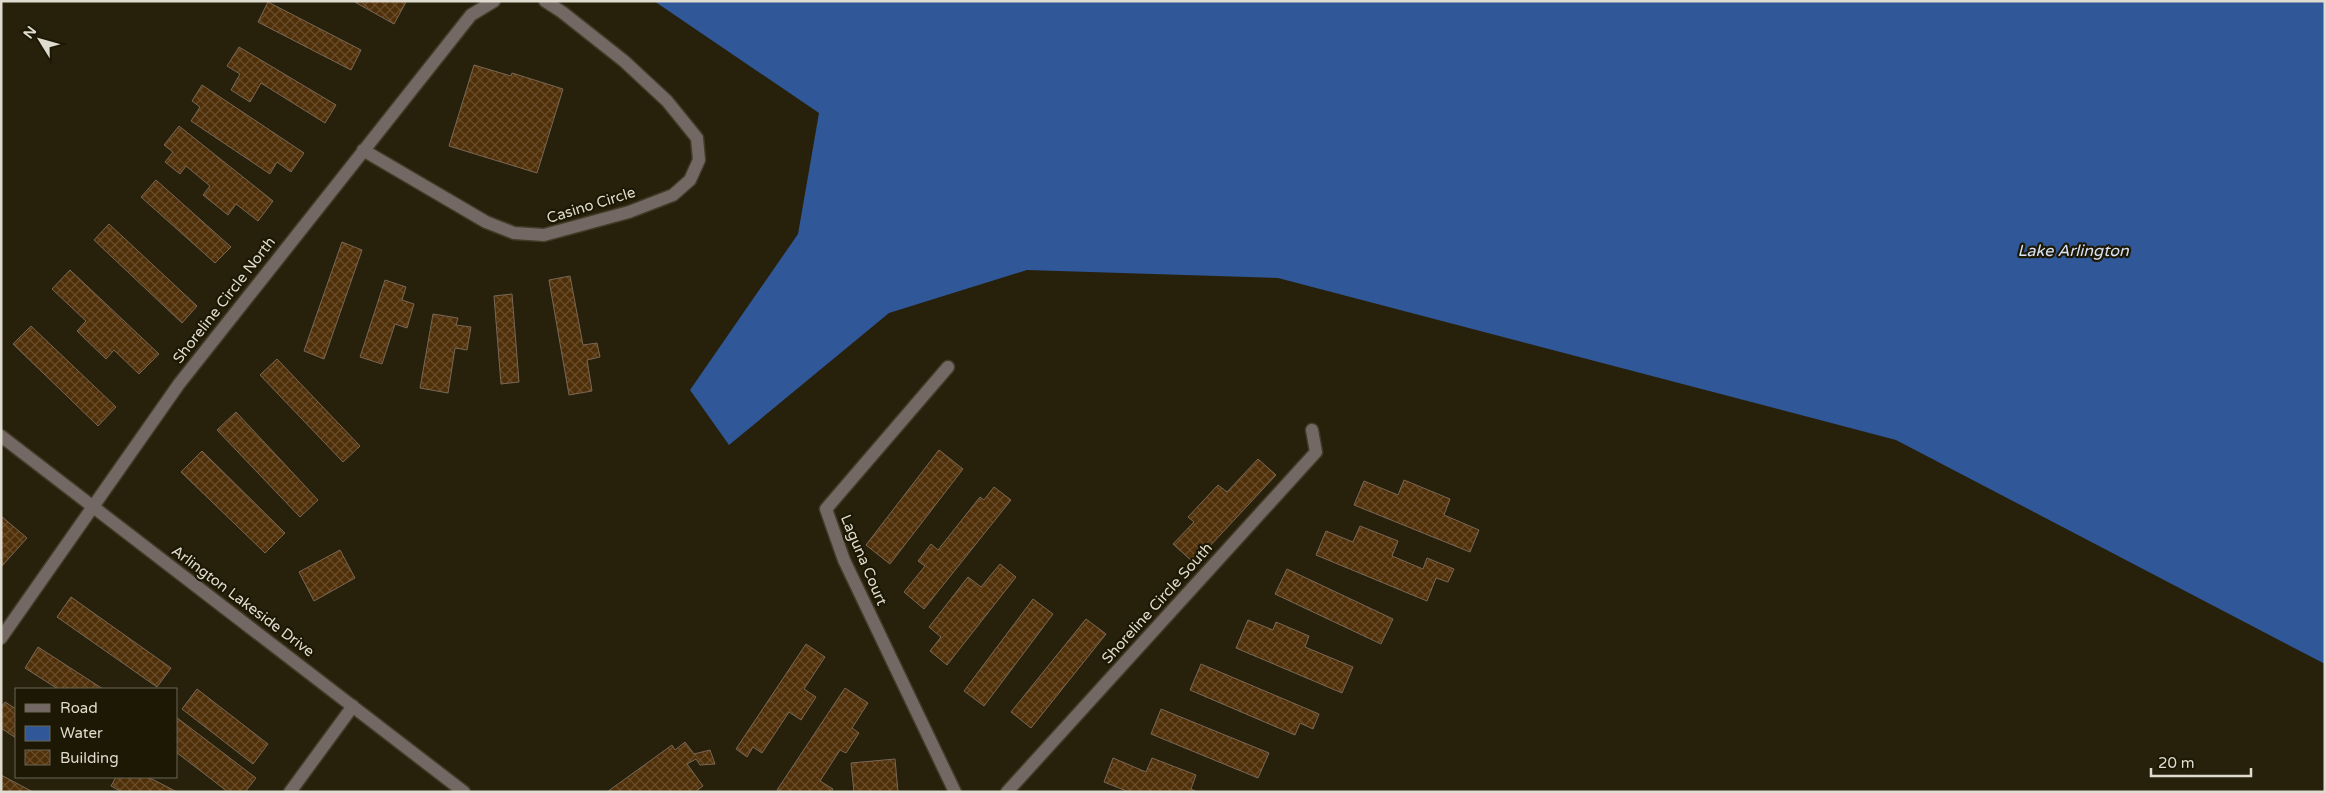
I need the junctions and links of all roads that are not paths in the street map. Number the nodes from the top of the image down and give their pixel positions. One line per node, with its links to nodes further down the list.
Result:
1 (494, 1): 3 (street, Shoreline Circle North)
2 (545, 1): 3 (street, Casino Circle)
3 (363, 150): 7 (street, Shoreline Circle North)
4 (948, 367): 12 (street, Laguna Court)
5 (1312, 430): 13 (street, Shoreline Circle South)
6 (1, 436): 7 (street, Arlington Lakeside Drive)
7 (92, 506): 8 (street, Shoreline Circle North); 9 (street, Arlington Lakeside Drive)
8 (1, 638)
9 (353, 706): 10 (street); 11 (street, Arlington Lakeside Drive)
10 (290, 792)
11 (464, 792)
12 (955, 792)
13 (1007, 792)

